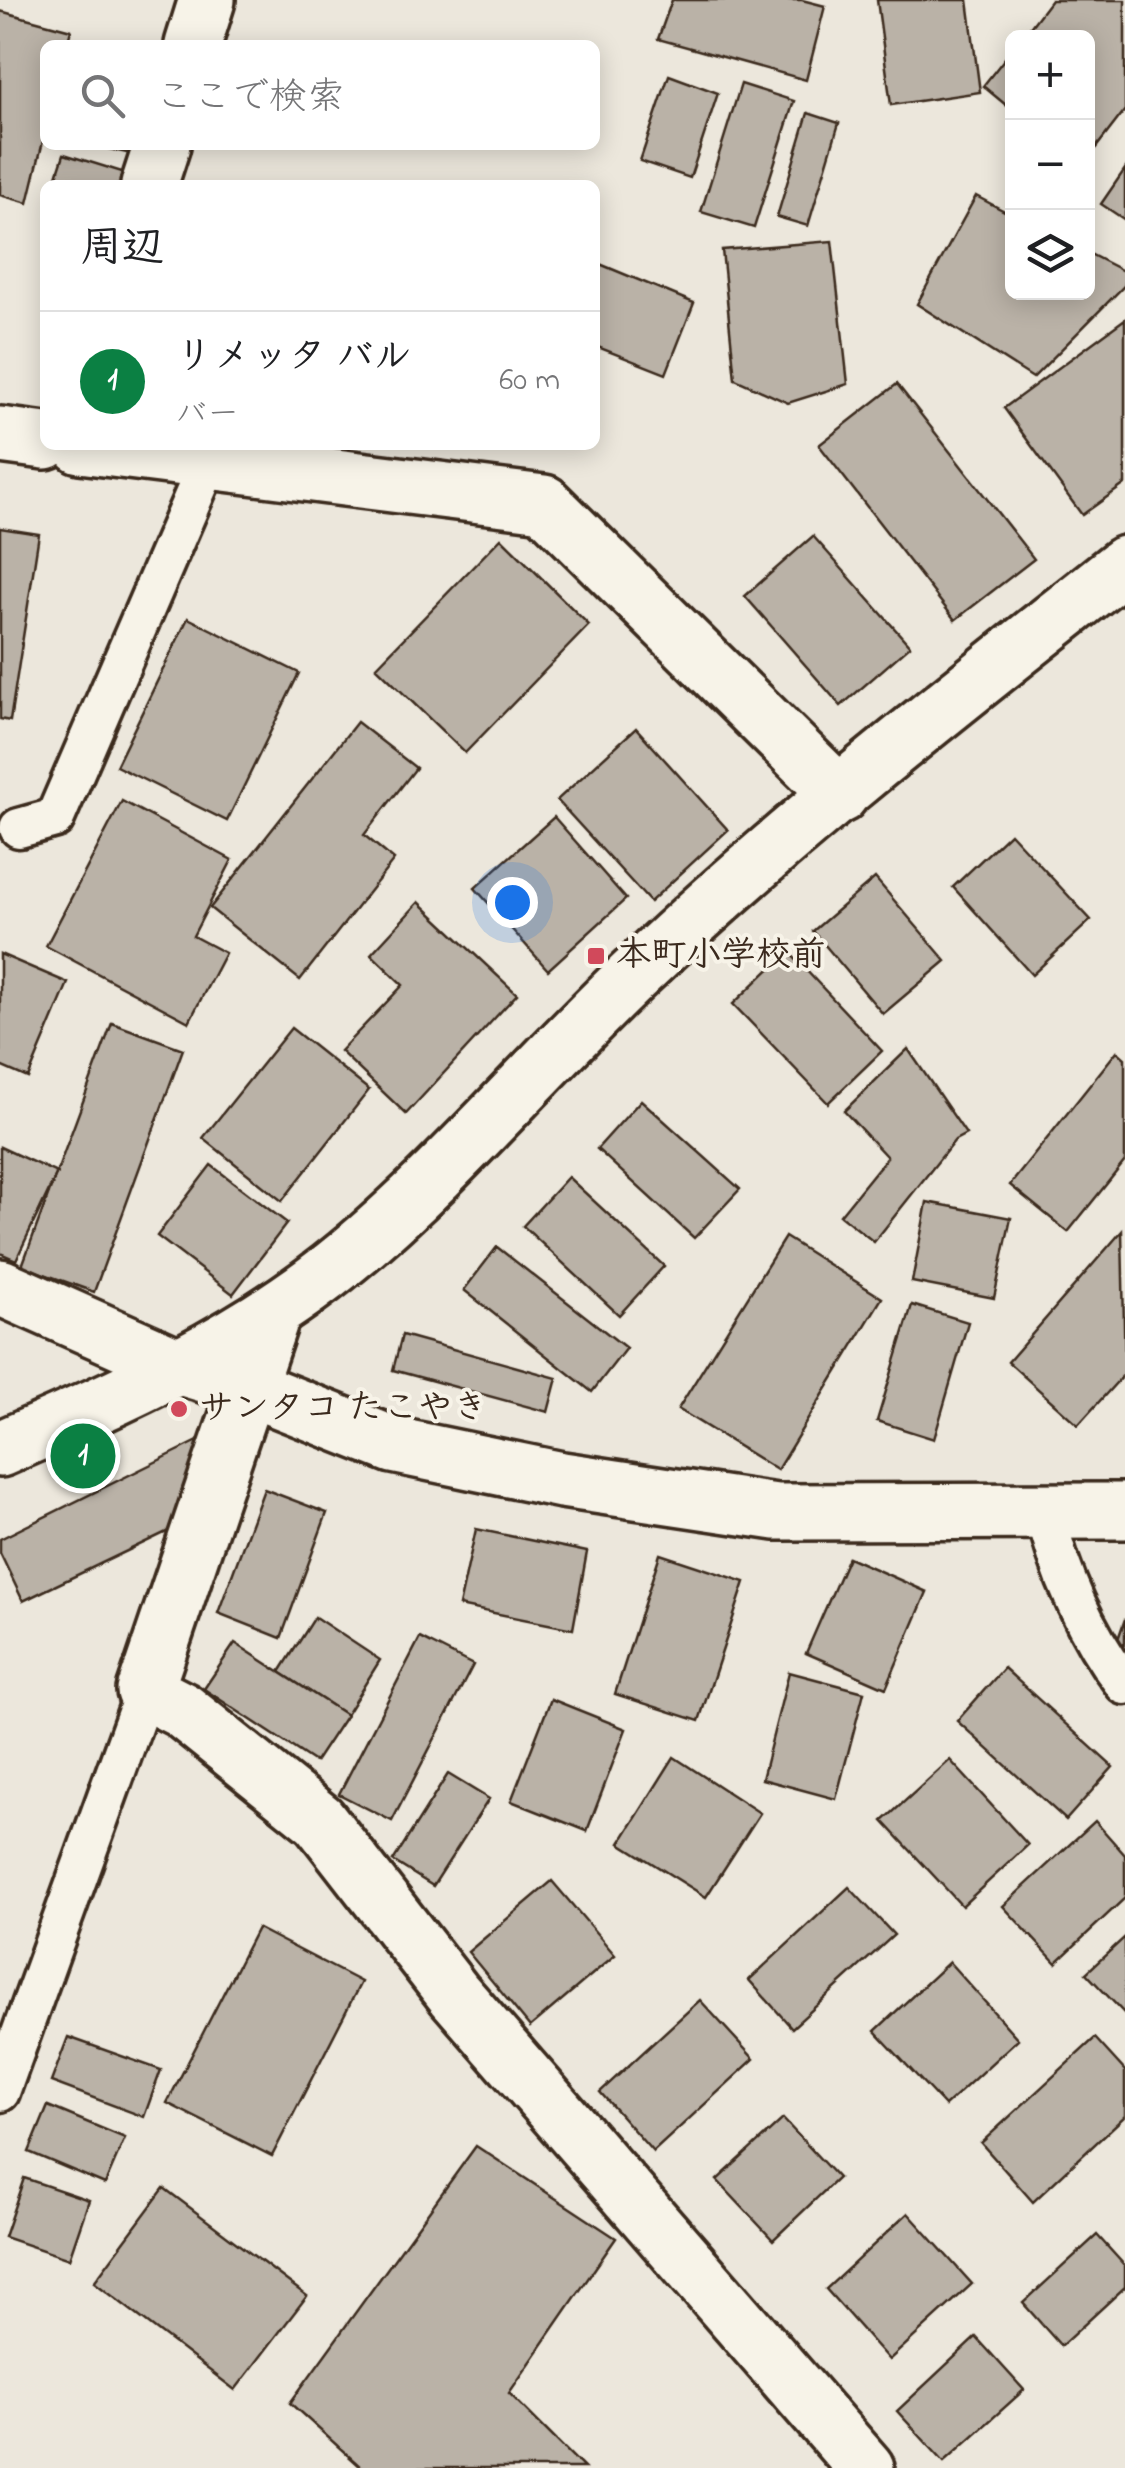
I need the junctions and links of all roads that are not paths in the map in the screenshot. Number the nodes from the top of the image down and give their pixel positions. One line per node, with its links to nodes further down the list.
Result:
1 (206, 0): 2 (street)
2 (194, 40)
3 (160, 150): 4 (street)
4 (151, 180)
5 (0, 435): 6 (street)
6 (40, 440)
7 (121, 450): 8 (street)
8 (210, 461): 10 (street); 11 (lane)
9 (1125, 564): 10 (street)
10 (840, 796): 13 (street)
11 (19, 828)
12 (0, 1287): 14 (street)
13 (273, 1312): 14 (street); 15 (street)
14 (180, 1367): 15 (street); 16 (street)
15 (247, 1387): 17 (street); 20 (street)
16 (0, 1449)
17 (1044, 1510): 18 (street); 19 (lane)
18 (1125, 1511)
19 (1125, 1685)
20 (145, 1690): 21 (lane); 22 (street)
21 (0, 2092)
22 (866, 2468)

